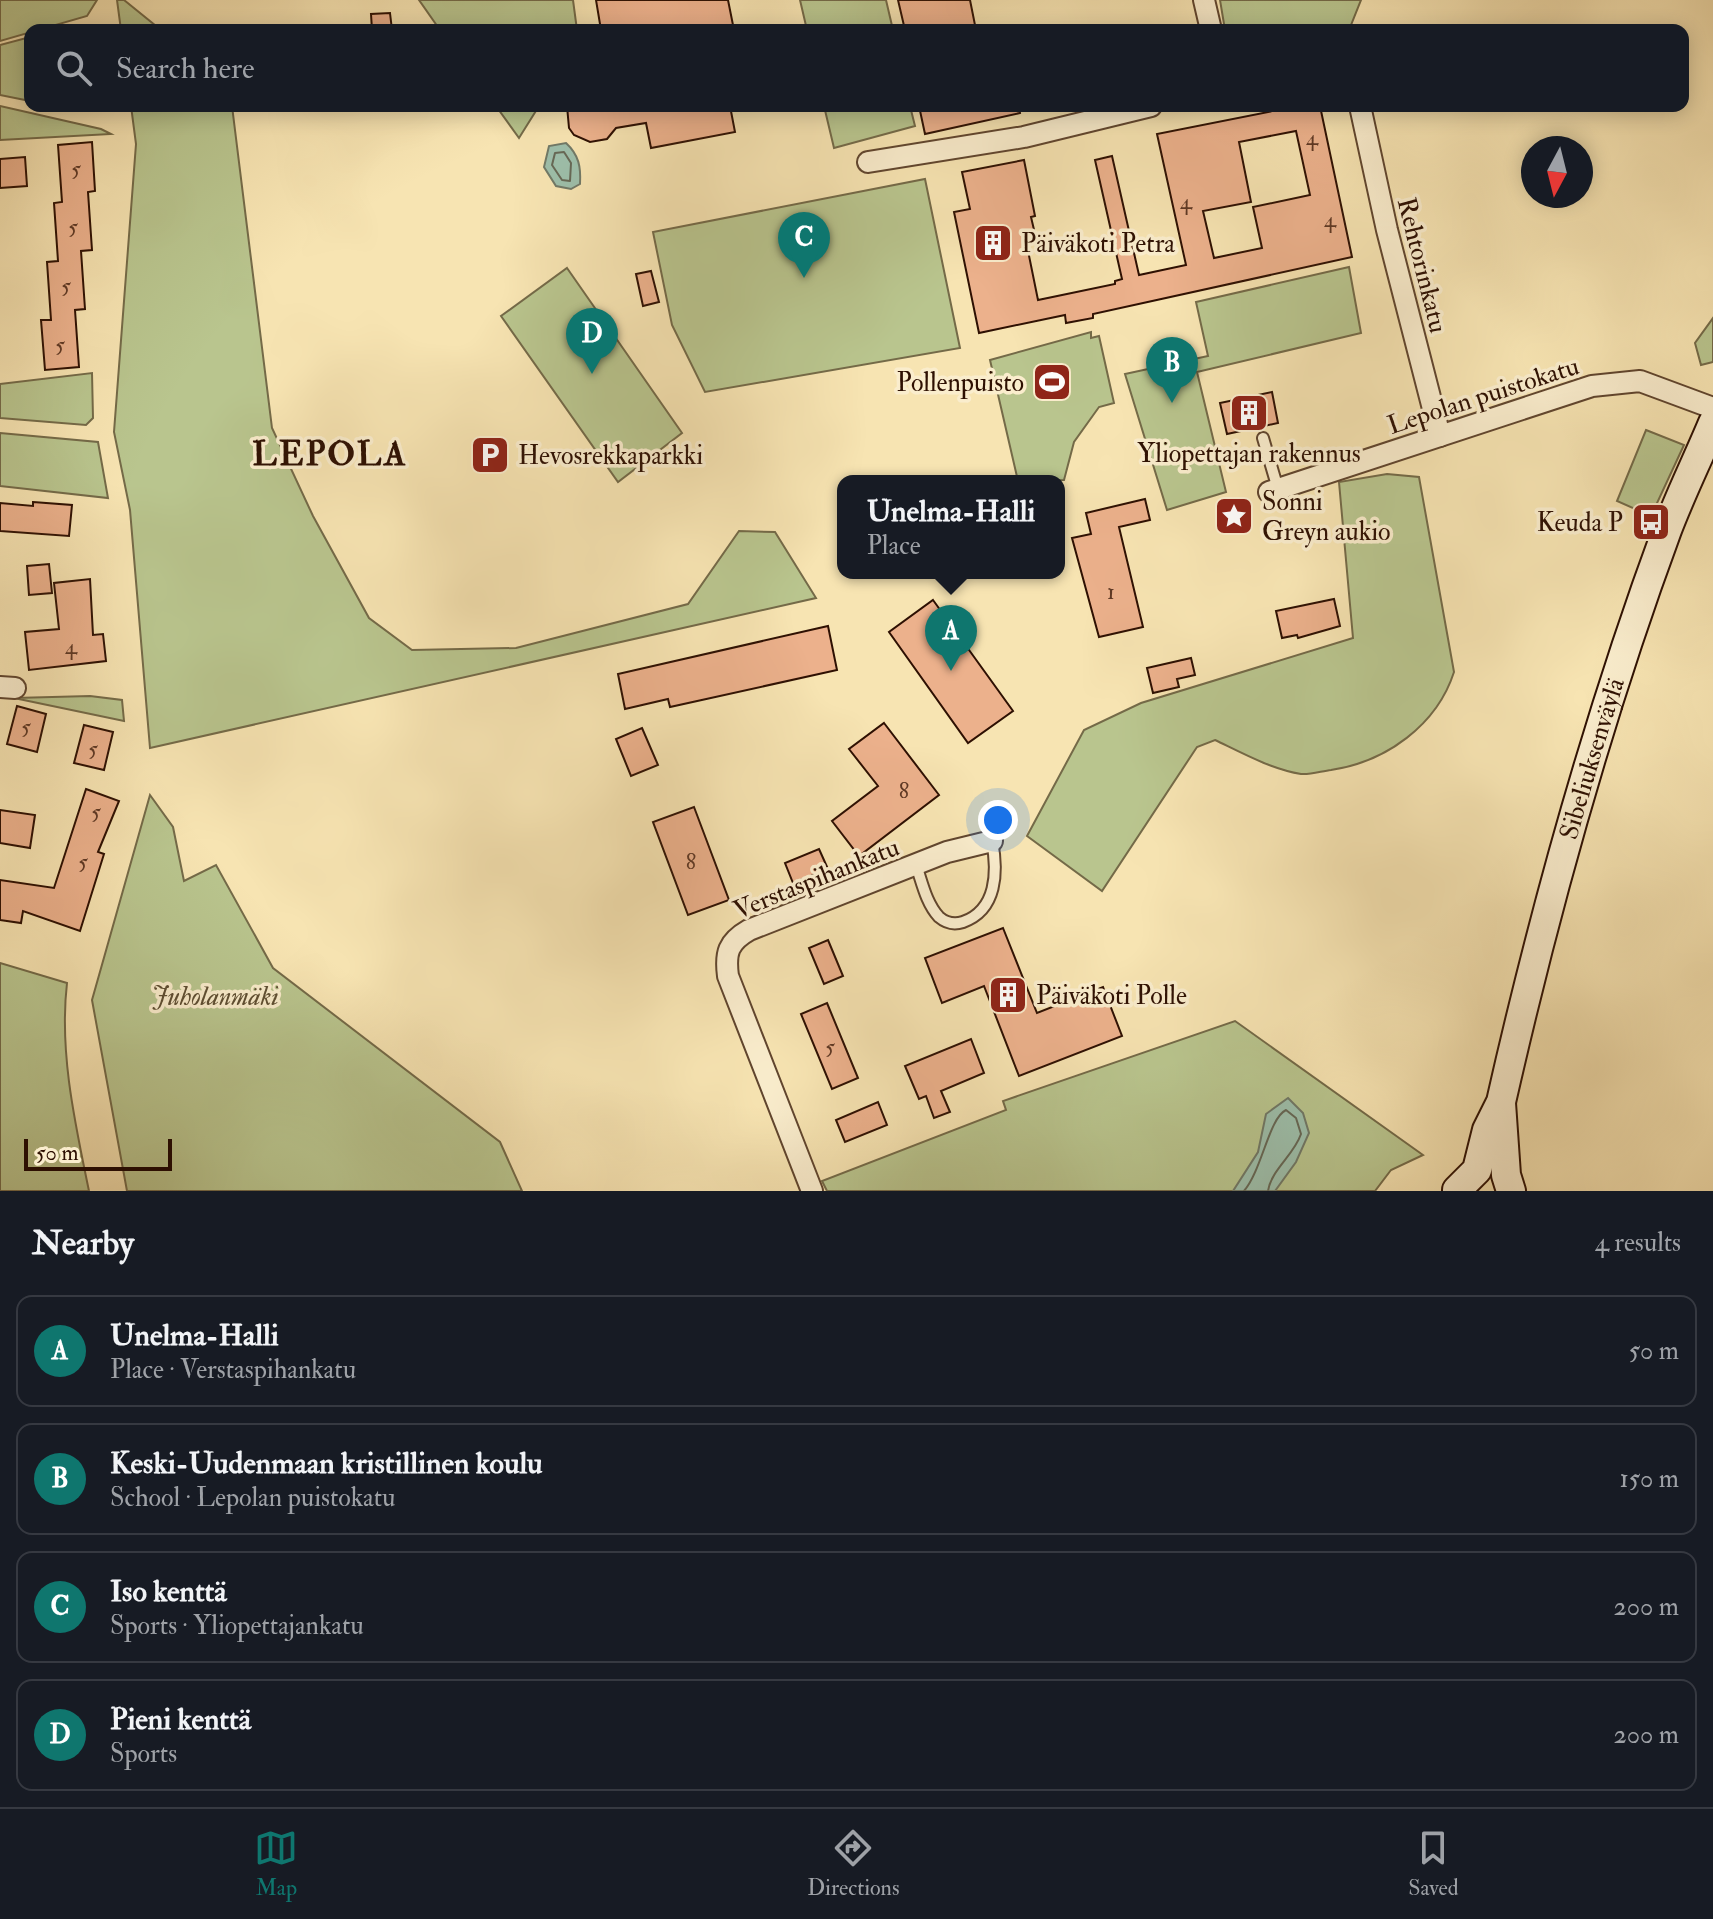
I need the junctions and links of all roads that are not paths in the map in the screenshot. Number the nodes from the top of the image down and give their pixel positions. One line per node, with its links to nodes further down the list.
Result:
1 (1204, 0): 2 (street)
2 (1210, 24)
3 (1126, 112): 5 (street)
4 (1361, 112): 8 (street, Rehtorinkatu)
5 (868, 162)
6 (1713, 408): 8 (street, Lepolan puistokatu)
7 (1713, 423): 13 (main road, Sibeliuksenväylä)
8 (1440, 436): 10 (street, Lepolan puistokatu)
9 (1263, 438): 10 (lane)
10 (1273, 490)
11 (992, 841): 12 (street, Verstaspihankatu); 12 (lane)
12 (916, 865): 15 (street, Verstaspihankatu)
13 (1501, 1102): 14 (main road, Sibeliuksenväylä); 17 (main road, Sibeliuksenväylä)
14 (1456, 1190): 16 (main road)
15 (812, 1191)
16 (1495, 1191)
17 (1511, 1191)

